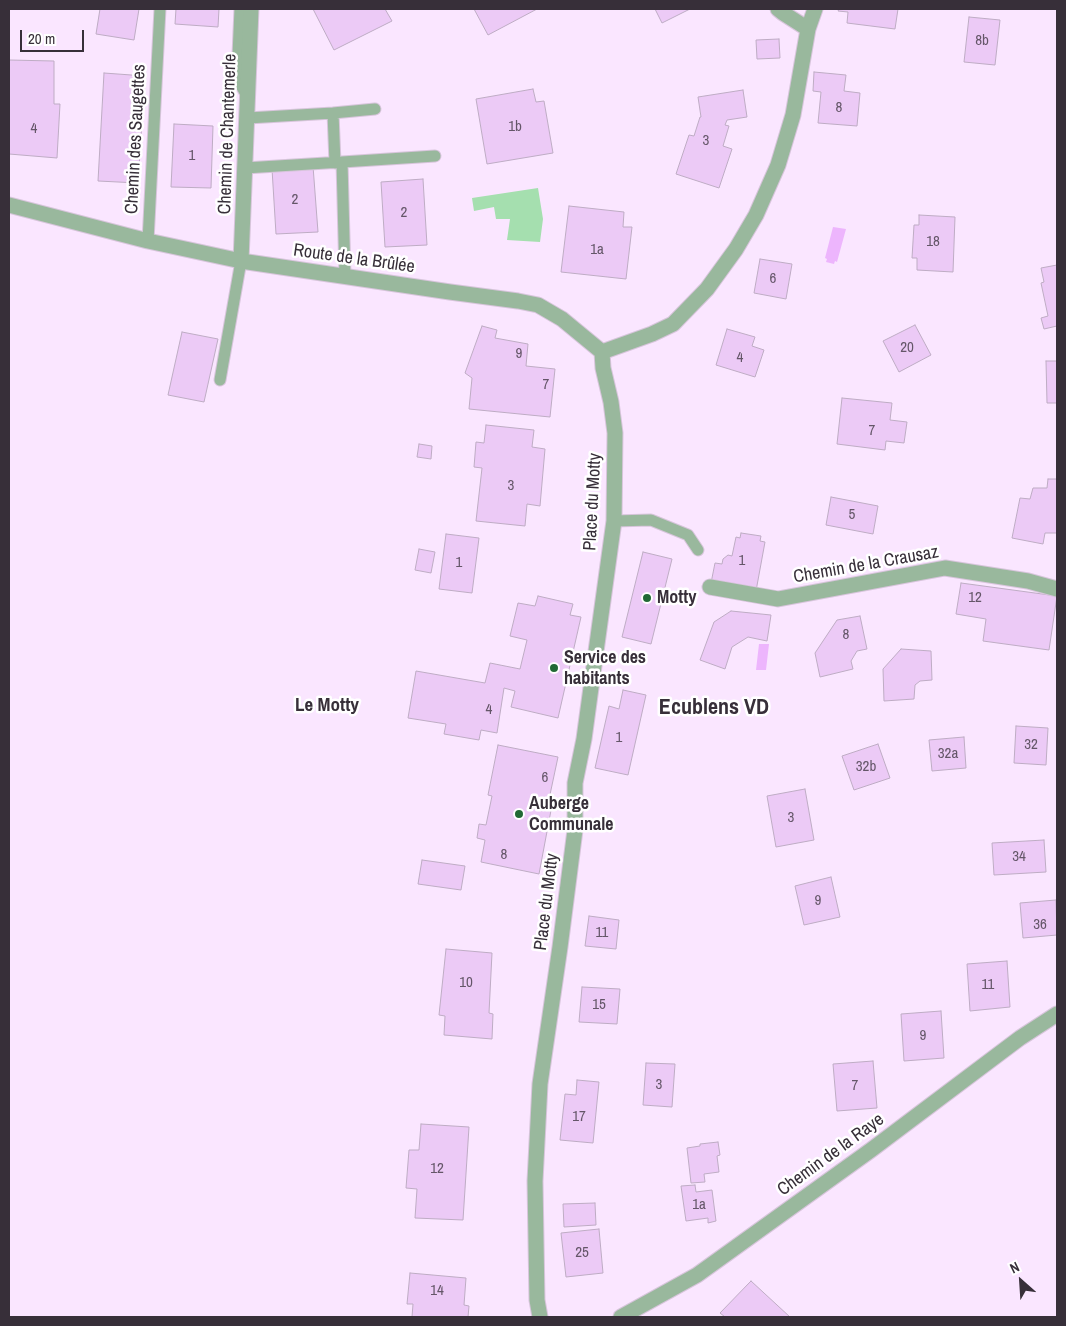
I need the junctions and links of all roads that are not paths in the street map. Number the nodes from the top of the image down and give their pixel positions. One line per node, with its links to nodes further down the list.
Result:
1 (160, 9): 15 (lane, Chemin des Saugettes)
2 (240, 9): 7 (lane)
3 (251, 9): 7 (street, Chemin de Chantemerle)
4 (778, 9): 6 (street)
5 (815, 9): 6 (street)
6 (808, 29): 18 (street)
7 (248, 98): 10 (street, Chemin de Chantemerle)
8 (375, 109): 9 (lane)
9 (334, 113): 10 (lane); 12 (lane)
10 (248, 118): 13 (street, Chemin de Chantemerle)
11 (435, 156): 12 (lane)
12 (339, 162): 13 (lane); 17 (lane)
13 (245, 168): 16 (street, Chemin de Chantemerle)
14 (9, 204): 15 (street, Route de la Brûlée)
15 (148, 241): 16 (street, Route de la Brûlée)
16 (241, 261): 17 (street, Route de la Brûlée); 19 (lane)
17 (345, 277): 18 (street, Route de la Brûlée)
18 (602, 352): 20 (street, Place du Motty)
19 (220, 380)
20 (614, 521): 21 (lane); 25 (street, Place du Motty)
21 (698, 550)
22 (710, 587): 23 (street, Chemin de la Crausaz)
23 (1057, 589)
24 (1057, 1014): 26 (street, Chemin de la Raye)
25 (540, 1317)
26 (621, 1317)

